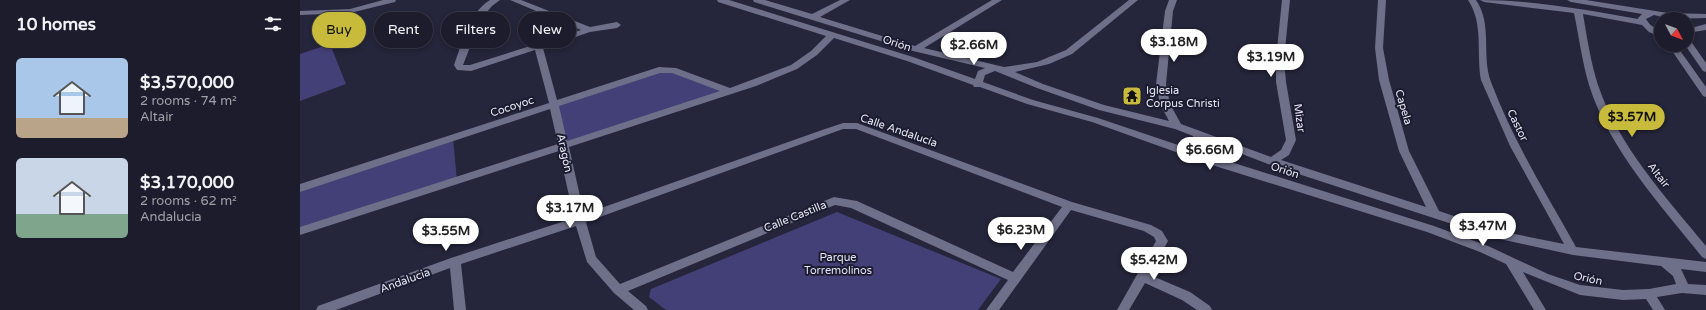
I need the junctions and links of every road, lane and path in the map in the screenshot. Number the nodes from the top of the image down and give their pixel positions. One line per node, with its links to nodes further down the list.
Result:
1 (392, 0): 16 (street)
2 (496, 0): 29 (street)
3 (514, 0): 24 (street)
4 (721, 0): 28 (street, Orión)
5 (757, 0): 20 (street, Orión)
6 (846, 0): 20 (street)
7 (998, 0): 31 (street)
8 (1134, 0): 36 (street)
9 (1173, 0): 41 (street)
10 (1286, 0): 45 (street, Mizar)
11 (1382, 0): 48 (street, Capela)
12 (1472, 0): 52 (street, Castor)
13 (1484, 0): 15 (street)
14 (1571, 0): 17 (street)
15 (1578, 11): 21 (street); 53 (street, Altair)
16 (300, 13)
17 (1653, 13): 21 (street)
18 (1694, 16): 19 (street)
19 (1706, 16)
20 (813, 17): 31 (street, Orión)
21 (1644, 23): 26 (street)
22 (618, 25): 24 (street)
23 (1706, 28): 25 (street)
24 (589, 30): 27 (street)
25 (1694, 30)
26 (1654, 31)
27 (576, 34)
28 (832, 35): 37 (street, Orión); 38 (street)
29 (532, 48)
30 (539, 48): 40 (street, Aragón)
31 (916, 49): 34 (street, Orión)
32 (1677, 52): 39 (street)
33 (1694, 52): 35 (street)
34 (994, 68): 36 (street, Orión); 37 (street)
35 (1706, 68)
36 (1004, 70): 41 (street, Orión)
37 (977, 85): 44 (street, Orión)
38 (731, 92): 40 (street, Cocoyoc); 43 (street)
39 (1706, 94)
40 (554, 105): 43 (street, Aragón); 46 (street, Cocoyoc)
41 (1177, 126): 42 (street, Orión)
42 (1198, 134): 44 (street); 45 (street, Orión)
43 (564, 147): 49 (street, Aragón); 50 (street)
44 (1189, 152): 54 (street, Orión)
45 (1272, 161): 48 (street, Orión)
46 (300, 188)
47 (1069, 205): 49 (street, Calle Andalucía); 59 (street, Calle Andalucía); 60 (street)
48 (1434, 213): 51 (street, Orión)
49 (580, 220): 55 (street, Andalucia); 62 (street, Aragón)
50 (300, 231)
51 (1495, 234): 52 (street, Orión); 54 (street)
52 (1573, 251): 57 (street, Orión)
53 (1706, 254)
54 (1498, 255): 56 (street, Orión)
55 (456, 261): 65 (street, Andalucia); 66 (street)
56 (1510, 261): 64 (street, Orión); 71 (street)
57 (1662, 261): 58 (street, Orión); 61 (street)
58 (1706, 267)
59 (1143, 277): 69 (street); 70 (street)
60 (1015, 278): 62 (street, Calle Castilla); 68 (street)
61 (1682, 288): 63 (street, Orión); 64 (street, Orión)
62 (618, 290): 67 (street, Aragón)
63 (1706, 290)
64 (1649, 294): 72 (street)
65 (322, 310)
66 (460, 310)
67 (642, 310)
68 (992, 310)
69 (1123, 310)
70 (1206, 310)
71 (1540, 310)
72 (1659, 310)

